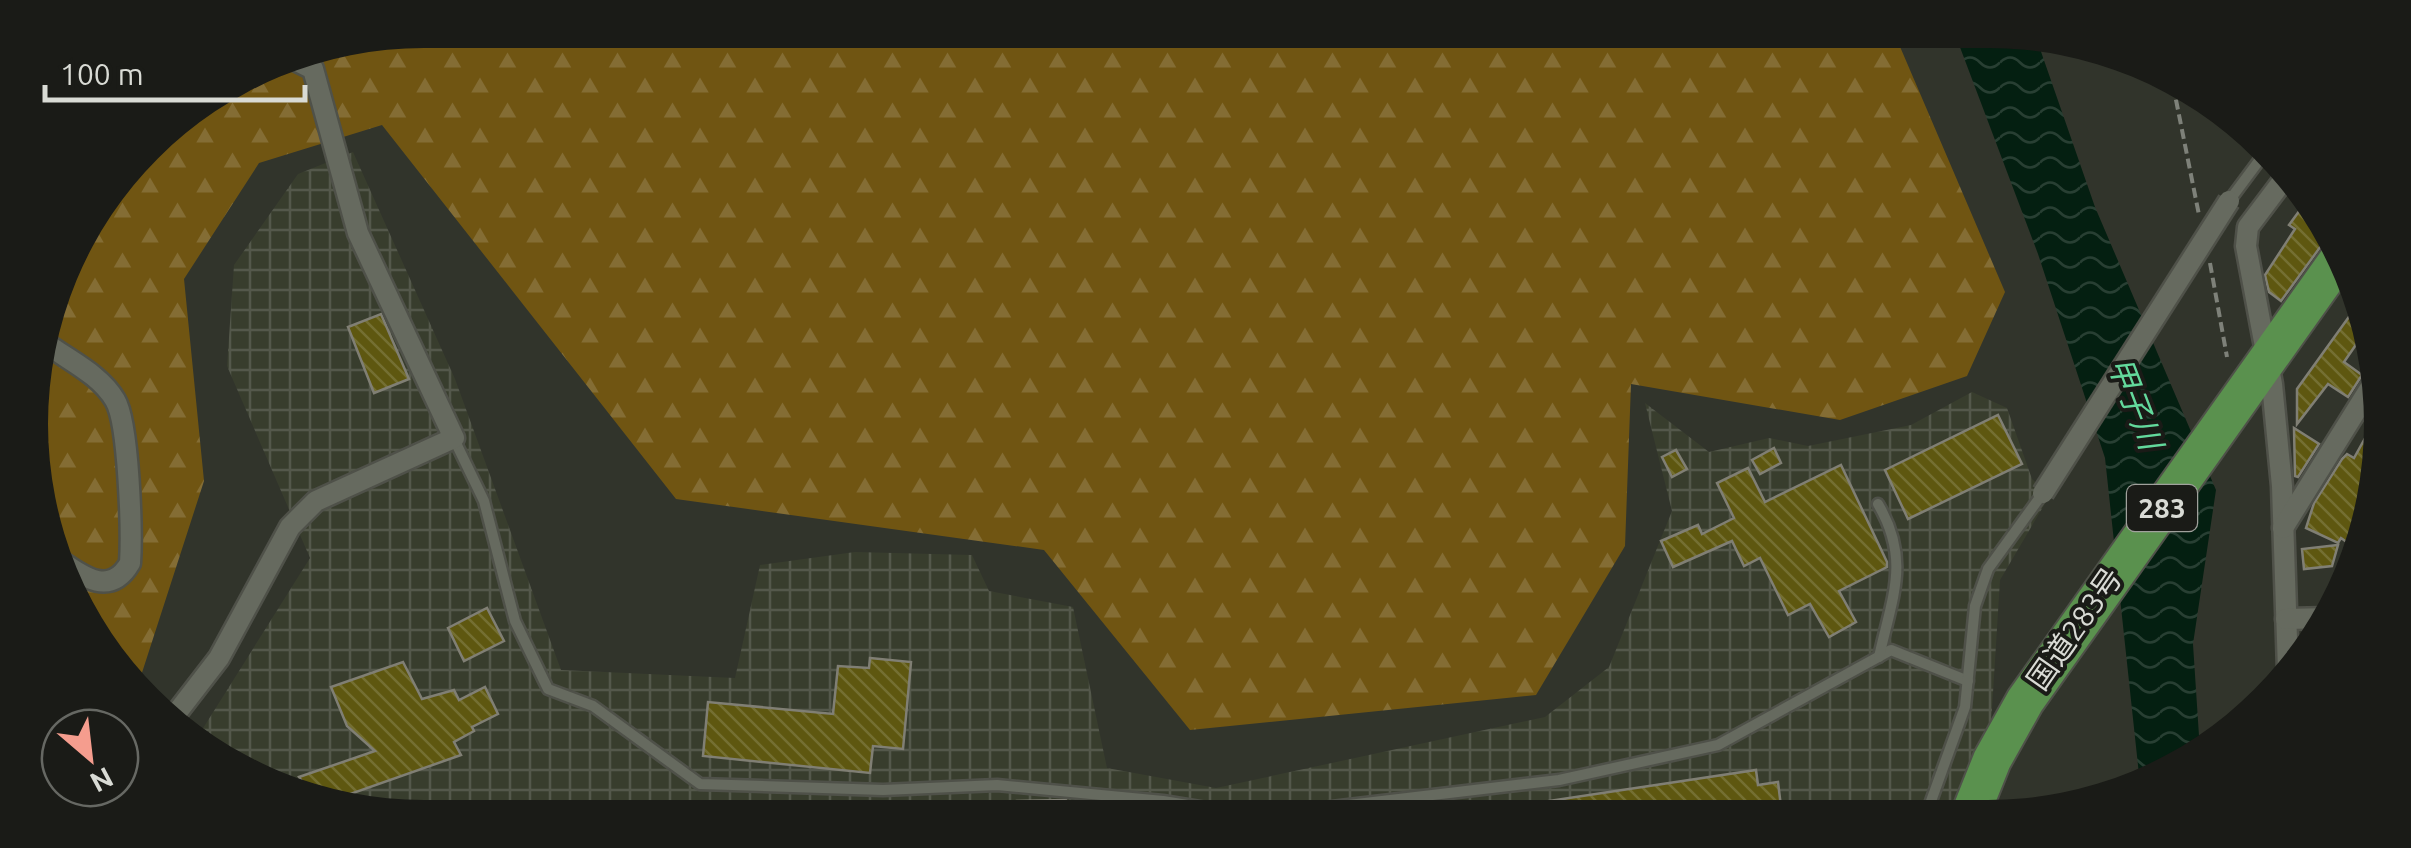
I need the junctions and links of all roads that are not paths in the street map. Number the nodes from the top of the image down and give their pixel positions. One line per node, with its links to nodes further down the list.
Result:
1 (308, 66): 10 (street)
2 (2257, 163): 4 (lane)
3 (2279, 186): 8 (street)
4 (2229, 201): 11 (street, bridge)
5 (2331, 272): 8 (highway, 国道283号 / 283)
6 (2339, 289): 8 (highway, 国道283号 / 283)
7 (55, 350): 14 (street)
8 (2264, 379): 13 (street); 17 (highway, 国道283号 / 283)
9 (2363, 400): 13 (street)
10 (454, 438): 21 (street); 22 (lane)
11 (2043, 493): 20 (lane)
12 (1878, 504): 19 (lane)
13 (2284, 528): 15 (street)
14 (78, 573)
15 (2286, 618): 16 (street); 18 (street)
16 (2309, 618)
17 (2071, 651): 25 (highway, 国道283号 / 283); 26 (highway, 国道283号 / 283)
18 (2287, 651)
19 (1879, 657): 20 (lane); 23 (lane)
20 (1968, 681): 24 (lane)
21 (179, 710)
22 (1153, 800)
23 (1376, 800)
24 (1931, 800)
25 (1977, 800)
26 (1993, 800)

